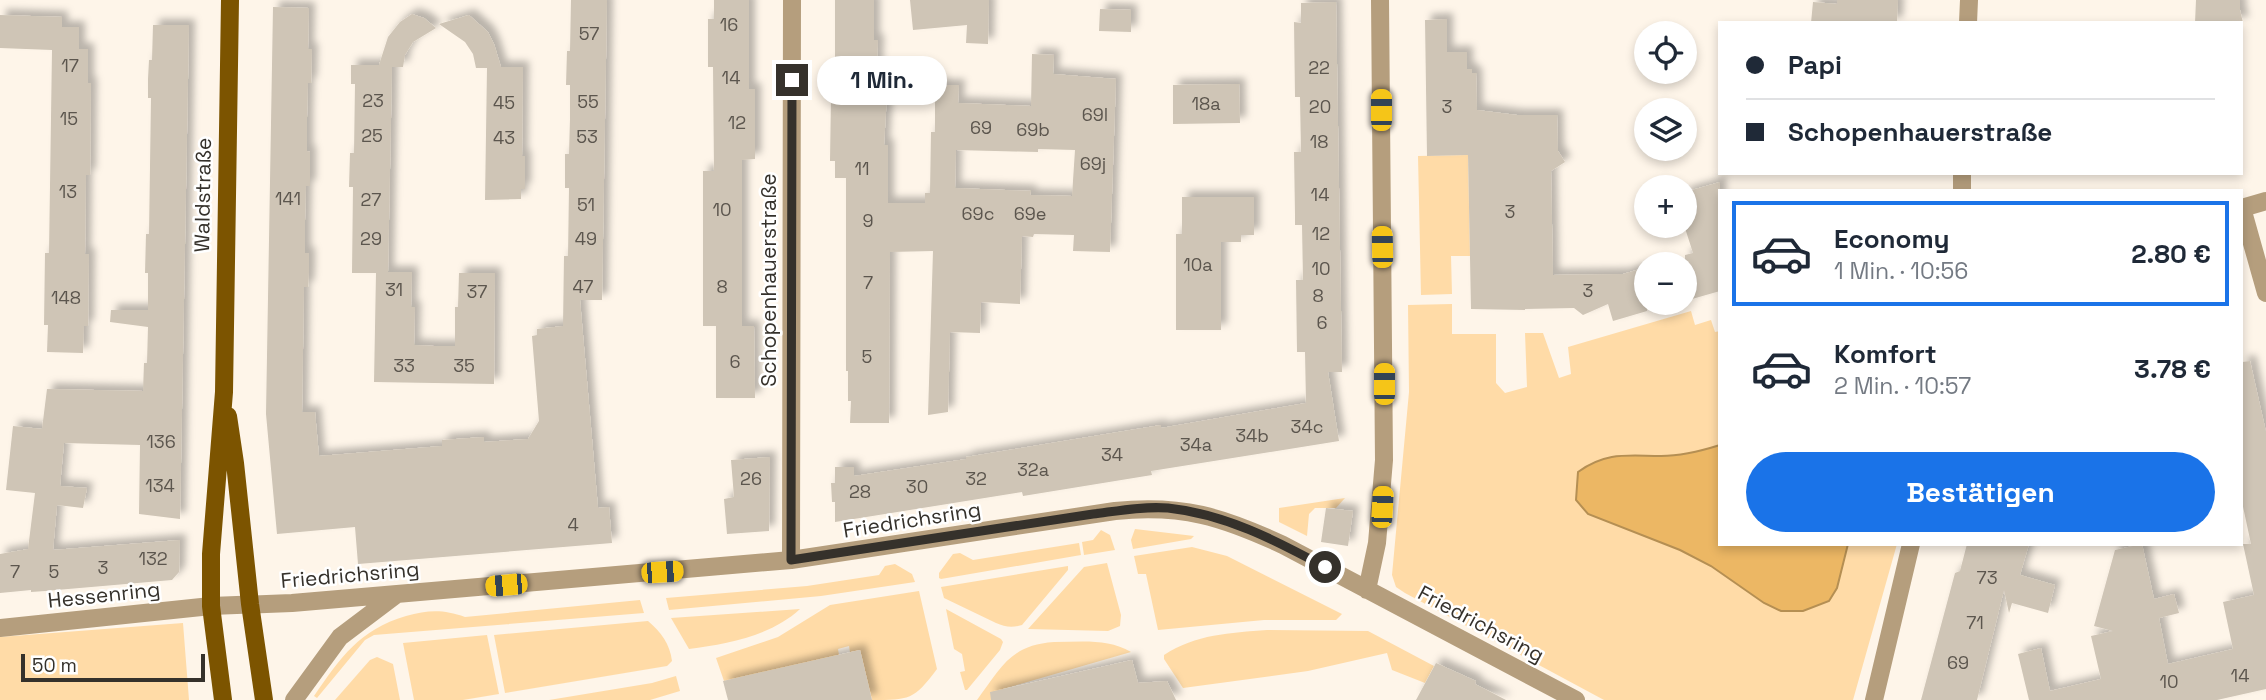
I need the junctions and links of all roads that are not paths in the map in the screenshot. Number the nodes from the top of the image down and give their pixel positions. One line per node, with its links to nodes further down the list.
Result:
1 (230, 0): 10 (main road, Waldstraße)
2 (792, 0): 12 (street, Schopenhauerstraße)
3 (1380, 0): 13 (street)
4 (1969, 0): 5 (street)
5 (1968, 21)
6 (2266, 201): 7 (street)
7 (2243, 208)
8 (2243, 212): 9 (street)
9 (2266, 293)
10 (224, 392): 15 (main road, Waldstraße); 16 (main road, Waldstraße)
11 (1912, 546): 22 (street)
12 (791, 560): 13 (street, Friedrichsring); 14 (street, Friedrichsring)
13 (1367, 590): 21 (street, Friedrichsring)
14 (397, 594): 15 (street, Friedrichsring); 20 (street)
15 (250, 604): 16 (street, Friedrichsring); 19 (main road, Waldstraße)
16 (211, 606): 17 (street, Hessenring); 18 (main road, Waldstraße)
17 (0, 628)
18 (223, 700)
19 (264, 700)
20 (294, 700)
21 (1576, 700)
22 (1874, 700)

